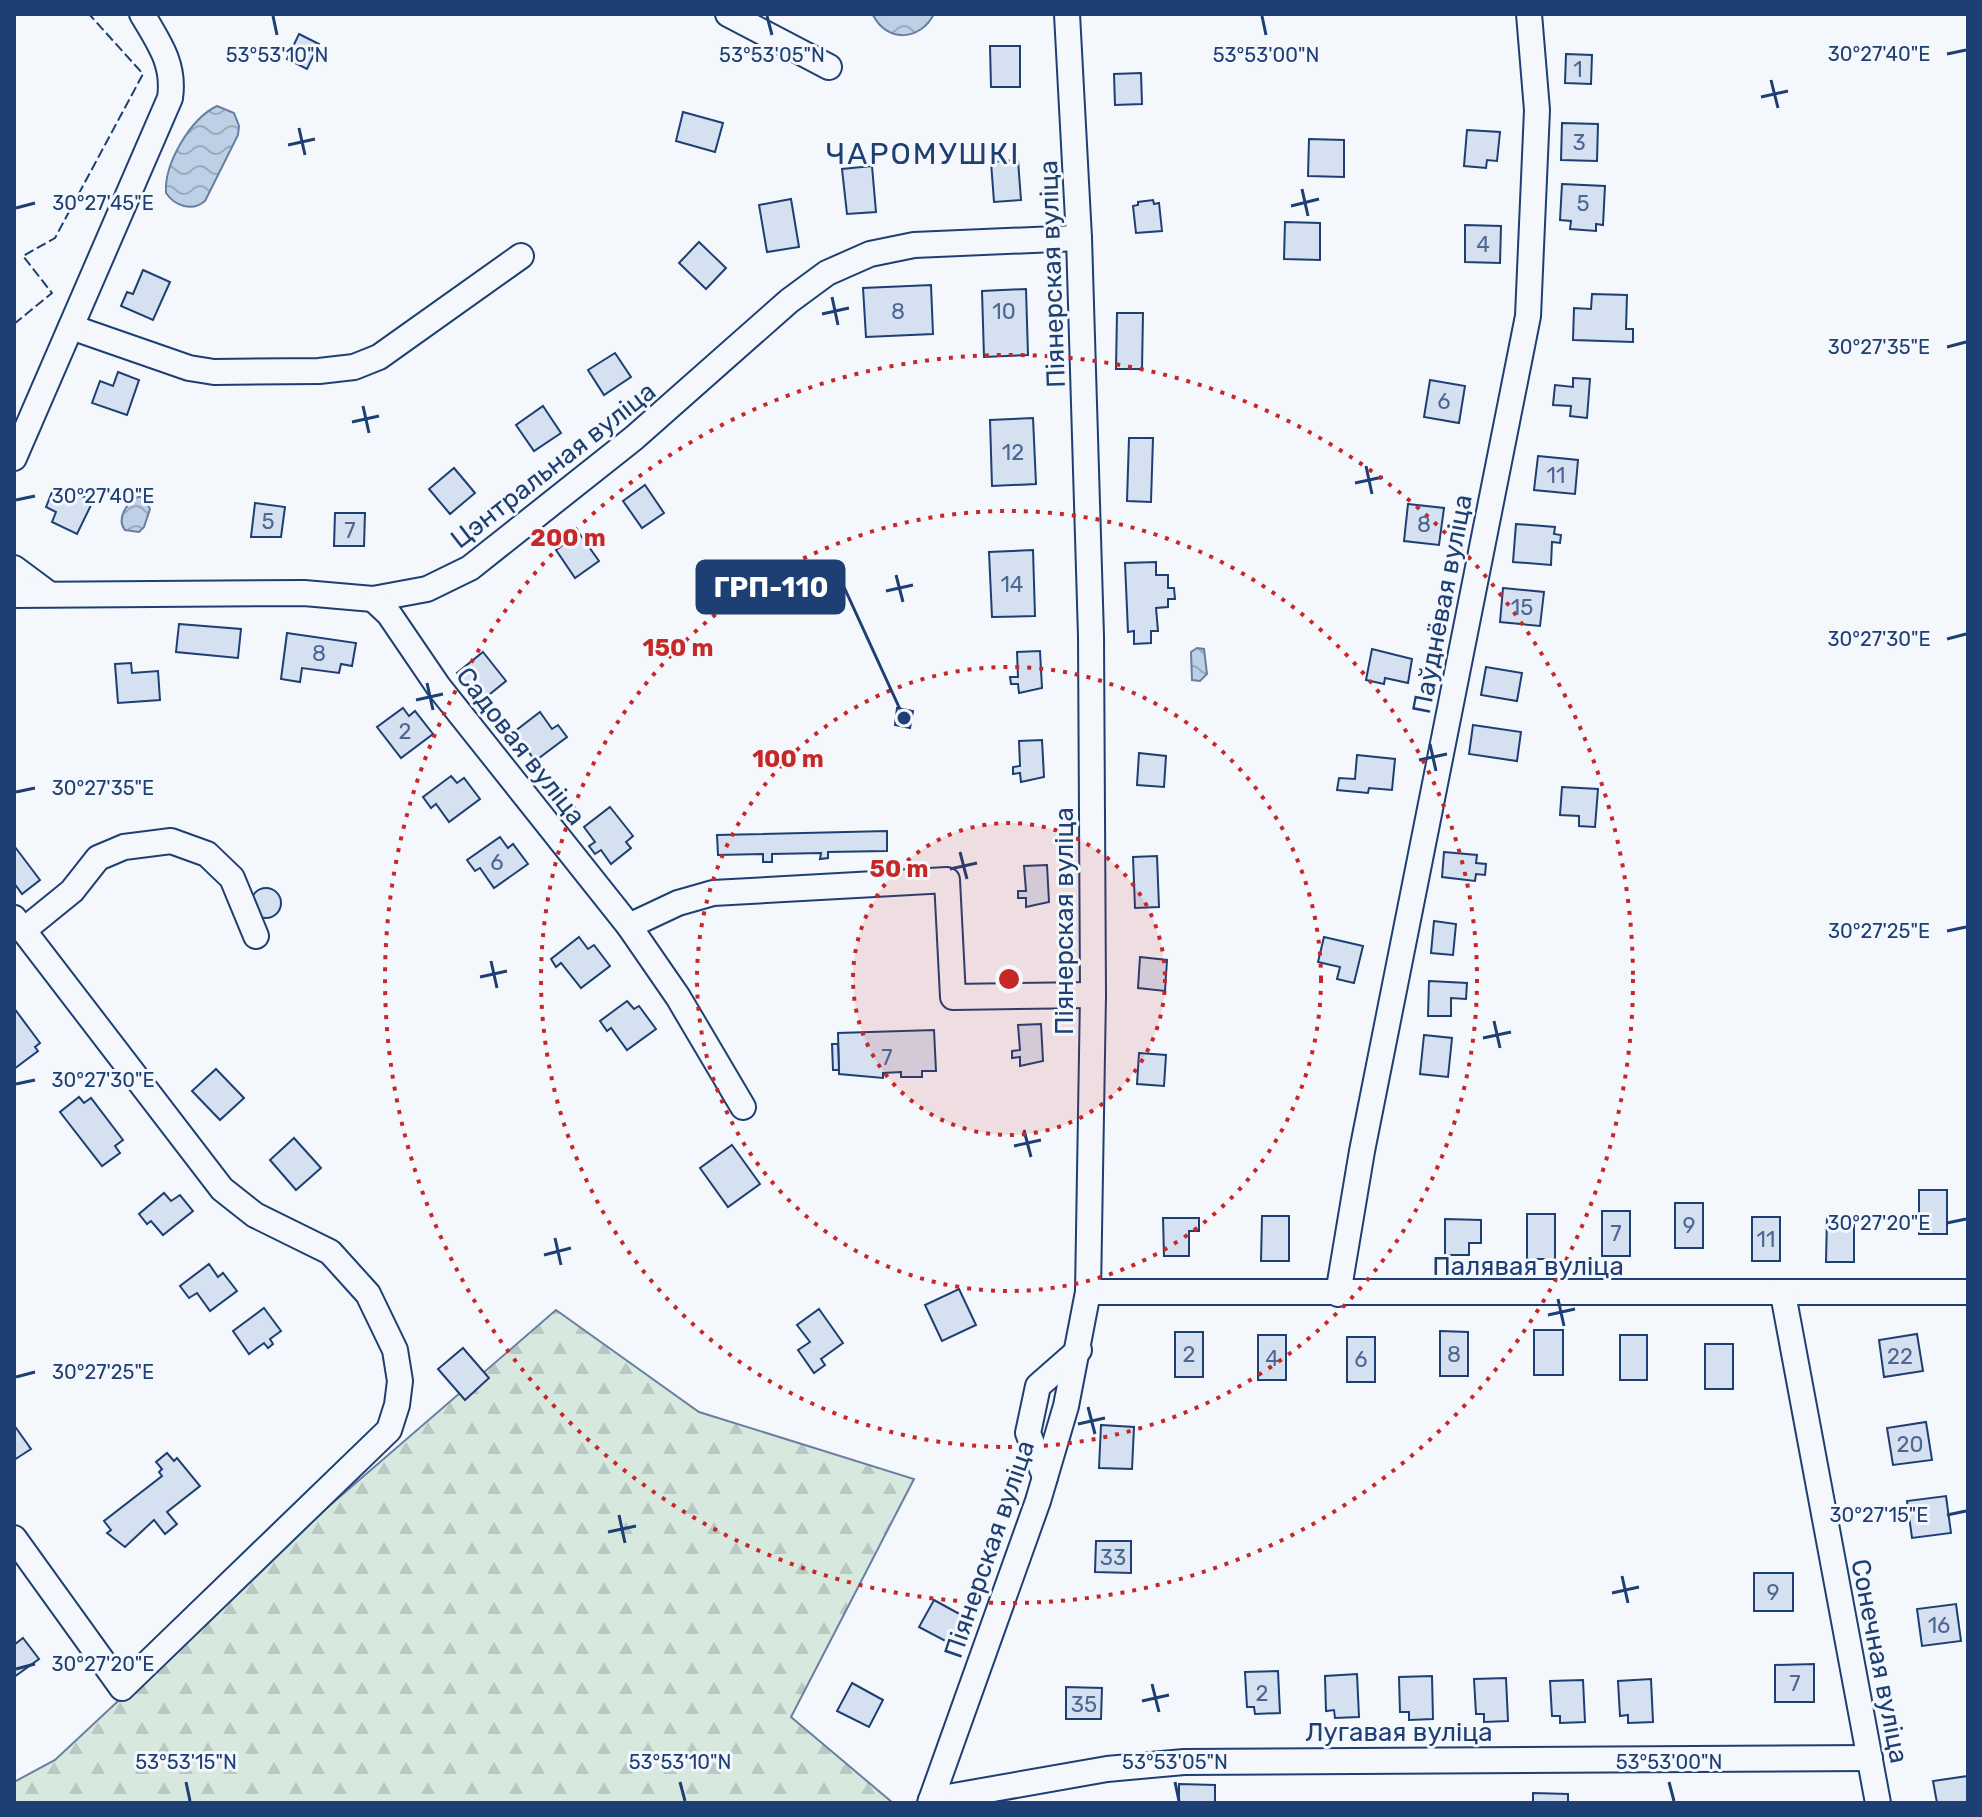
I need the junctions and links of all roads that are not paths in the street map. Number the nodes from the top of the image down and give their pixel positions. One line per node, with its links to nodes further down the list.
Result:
1 (142, 14): 8 (street)
2 (728, 14): 5 (street)
3 (1067, 14): 6 (street, Піянерская вуліца)
4 (1529, 14): 21 (street, Паўднёвая вуліца)
5 (829, 67)
6 (1079, 238): 13 (street, Цэнтральная вуліца); 17 (street, Піянерская вуліца)
7 (521, 256): 8 (street)
8 (71, 327): 9 (street)
9 (14, 458)
10 (14, 568): 11 (street)
11 (49, 594): 12 (street, Цэнтральная вуліца); 13 (street, Цэнтральная вуліца)
12 (14, 595)
13 (373, 599): 15 (street, Садовая вуліца)
14 (19, 924): 16 (street); 23 (street)
15 (629, 926): 17 (street); 18 (street, Садовая вуліца)
16 (256, 936)
17 (1093, 995): 19 (street, Піянерская вуліца)
18 (743, 1107)
19 (1088, 1292): 21 (street, Палявая вуліца); 25 (street, Піянерская вуліца)
20 (1968, 1292): 22 (street, Палявая вуліца)
21 (1338, 1294): 22 (street, Палявая вуліца)
22 (1783, 1294): 24 (street, Сонечная вуліца)
23 (14, 1538)
24 (1870, 1758): 25 (street, Лугавая вуліца); 26 (street, Сонечная вуліца)
25 (931, 1802)
26 (1878, 1803)

